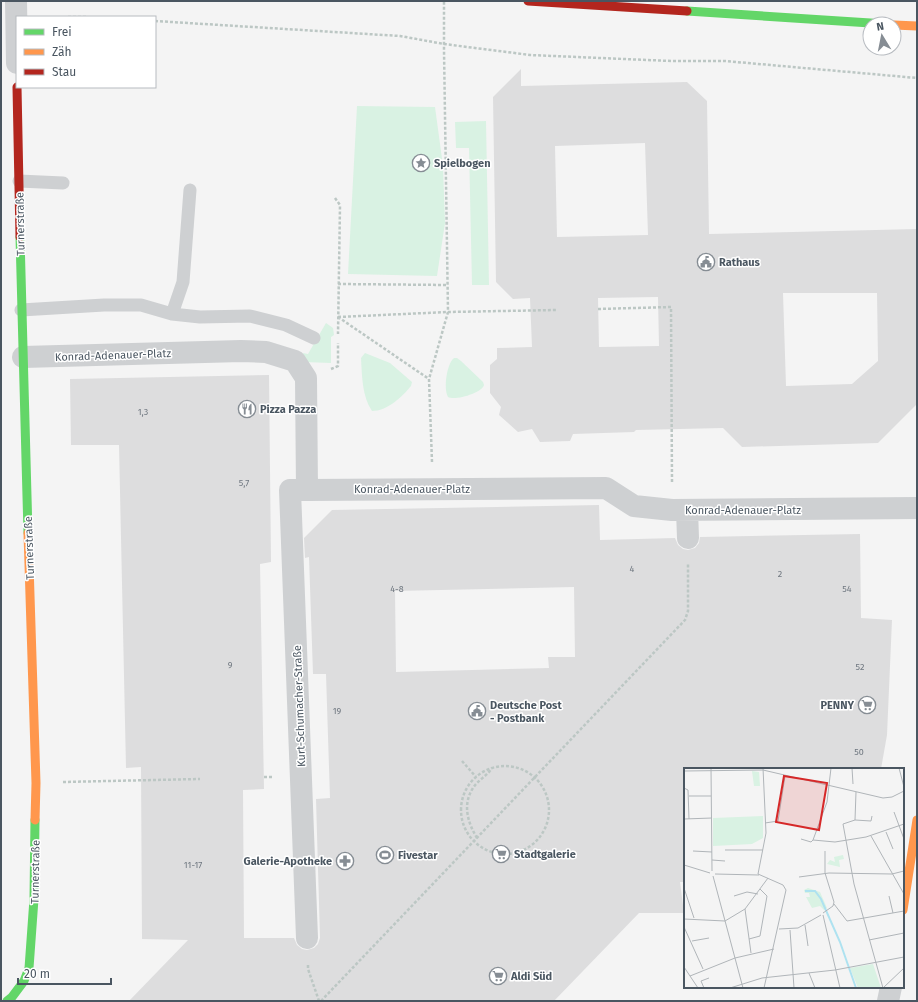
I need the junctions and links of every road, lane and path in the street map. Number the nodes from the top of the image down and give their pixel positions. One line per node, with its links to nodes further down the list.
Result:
1 (16, 1): 4 (street)
2 (444, 1): 9 (path)
3 (528, 1): 6 (street)
4 (16, 16)
5 (156, 21): 9 (path)
6 (862, 22)
7 (902, 25): 8 (street)
8 (917, 26)
9 (444, 44): 10 (path); 17 (path)
10 (917, 78)
11 (17, 88): 12 (street, Turnerstraße)
12 (20, 181): 13 (lane); 20 (street, Turnerstraße)
13 (63, 183)
14 (190, 190): 23 (lane)
15 (335, 198): 16 (path)
16 (338, 284): 17 (path); 18 (path)
17 (448, 285): 22 (path)
18 (338, 299)
19 (598, 309): 30 (path)
20 (21, 310): 23 (lane); 25 (street, Turnerstraße)
21 (558, 310): 22 (path)
22 (448, 312): 26 (path); 26 (path)
23 (172, 314): 24 (lane)
24 (314, 338)
25 (23, 357): 28 (street, Konrad-Adenauer-Platz); 36 (street, Turnerstraße)
26 (429, 379): 27 (path)
27 (433, 488): 28 (street, Konrad-Adenauer-Platz); 30 (street, Konrad-Adenauer-Platz)
28 (307, 490): 41 (street, Kurt-Schumacher-Straße)
29 (917, 508): 30 (street, Konrad-Adenauer-Platz)
30 (680, 510): 31 (street)
31 (688, 538): 34 (path)
32 (492, 767): 33 (path); 33 (path); 38 (path)
33 (475, 777): 33 (path); 34 (path); 39 (path)
34 (535, 777): 38 (path); 39 (path)
35 (200, 779): 36 (path)
36 (36, 783): 43 (street, Turnerstraße)
37 (917, 820): 40 (street)
38 (477, 838): 39 (path)
39 (474, 842): 44 (path)
40 (904, 904)
41 (307, 938): 44 (path)
42 (891, 988): 45 (street)
43 (7, 1001)
44 (320, 1001)
45 (888, 1001)

